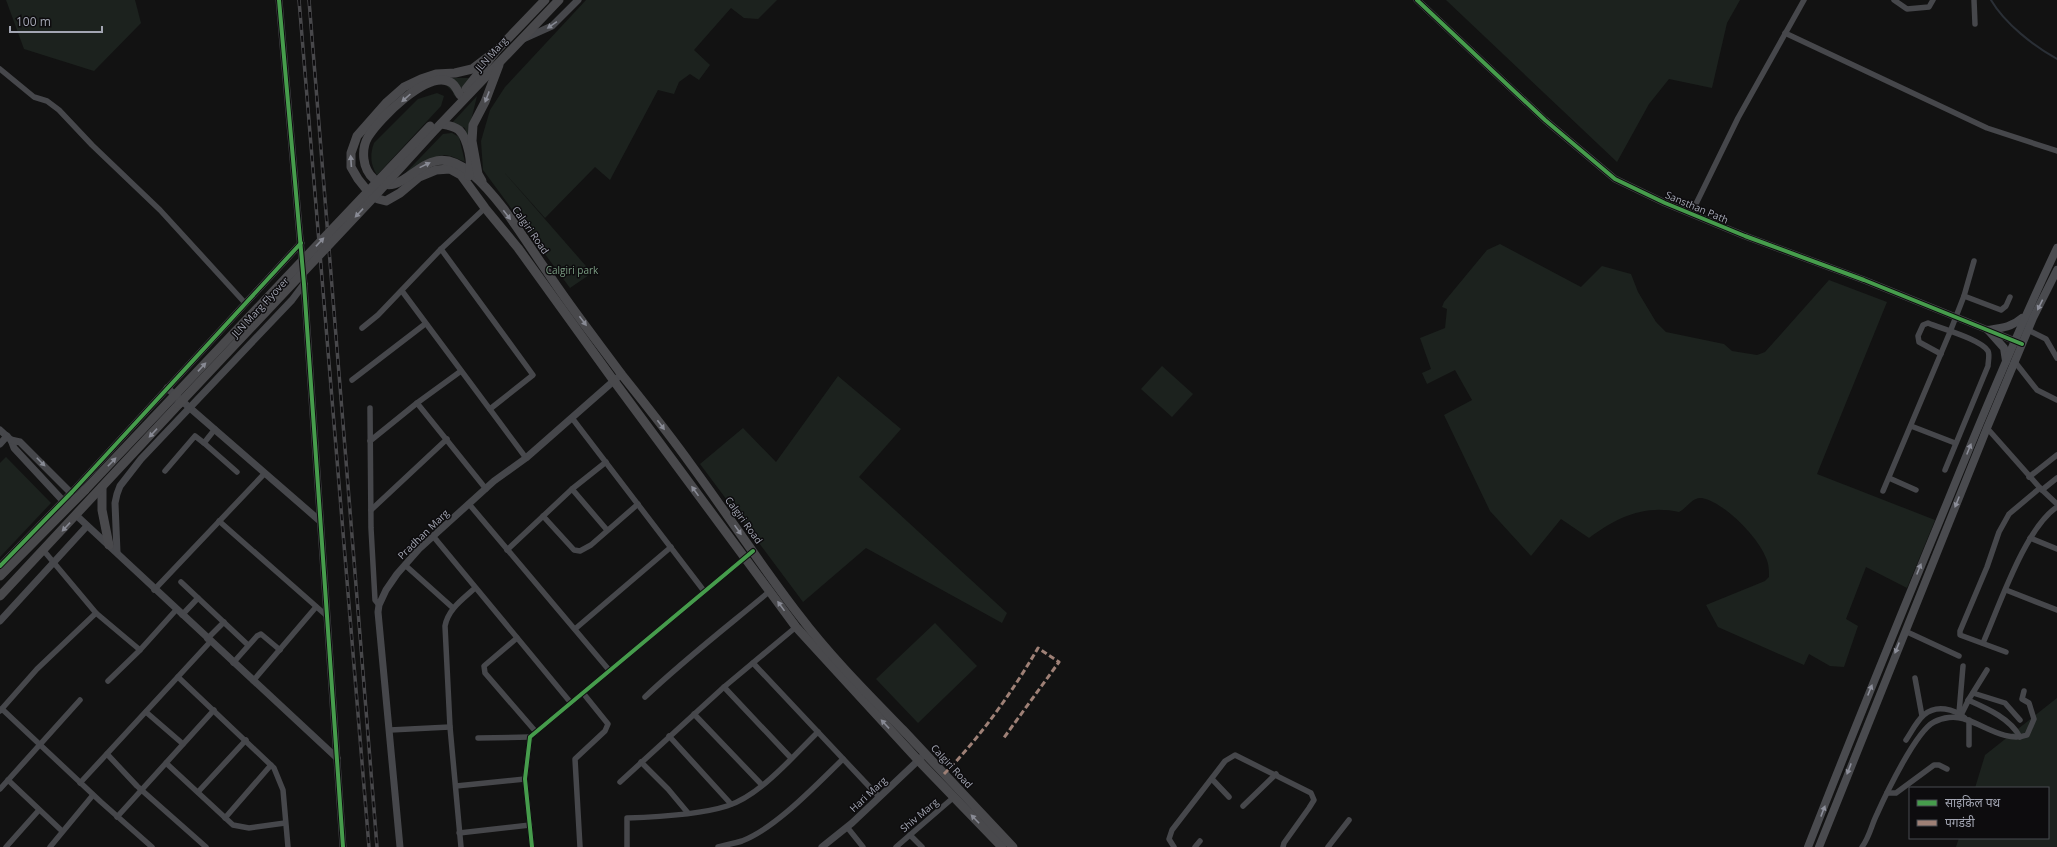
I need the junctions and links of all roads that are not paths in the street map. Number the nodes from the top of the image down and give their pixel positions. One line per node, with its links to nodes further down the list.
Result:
1 (279, 0): 25 (street)
2 (545, 0): 13 (main road, JLN Marg)
3 (559, 0): 12 (main road, JLN Marg)
4 (578, 0): 12 (street, one-way to 12)
5 (1417, 0): 24 (street, Sansthan Path)
6 (1804, 0): 11 (street)
7 (1894, 0): 8 (street)
8 (1933, 0)
9 (1974, 0): 10 (street)
10 (1975, 24)
11 (1785, 33): 19 (street); 24 (street)
12 (519, 40): 14 (main road, JLN Marg)
13 (497, 50): 16 (main road, JLN Marg Flyover); 22 (main road, Calgiri Road, one-way to 13)
14 (501, 60): 17 (main road, JLN Marg); 21 (main road, one-way to 21)
15 (0, 69): 34 (street)
16 (460, 95): 18 (main road, JLN Marg Flyover); 20 (main road, one-way to 20)
17 (441, 124): 18 (main road, JLN Marg Flyover); 20 (main road)
18 (431, 129): 80 (main road, JLN Marg Flyover, one-way to 80, bridge); 86 (main road, JLN Marg Flyover, one-way to 18, bridge)
19 (2057, 151)
20 (470, 173): 21 (main road); 22 (main road)
21 (484, 184): 42 (main road, Calgiri Road, one-way to 42)
22 (469, 187): 23 (main road, Calgiri Road)
23 (485, 208): 27 (street); 44 (main road, Calgiri Road)
24 (1692, 212): 36 (street, Sansthan Path)
25 (301, 243): 30 (street); 34 (street)
26 (2057, 248): 35 (main road)
27 (441, 249): 31 (street); 58 (street)
28 (1974, 261): 32 (street)
29 (2057, 270): 40 (main road, one-way to 40)
30 (304, 284): 56 (street); 95 (street)
31 (402, 291): 37 (street); 38 (street)
32 (1964, 296): 33 (street); 36 (street)
33 (2010, 297)
34 (245, 303): 53 (street)
35 (2026, 315): 39 (main road); 43 (main road)
36 (1956, 317): 39 (street, Sansthan Path); 41 (street)
37 (425, 324): 49 (street); 51 (street)
38 (362, 328)
39 (1988, 330): 43 (street, Sansthan Path); 47 (main road)
40 (2028, 330): 43 (main road); 46 (street)
41 (1950, 332): 45 (street); 45 (street); 68 (street)
42 (595, 337): 44 (main road); 50 (main road, Calgiri Road)
43 (2018, 342): 47 (main road); 48 (main road)
44 (586, 344): 52 (main road, Calgiri Road)
45 (1941, 354): 60 (street)
46 (2057, 358)
47 (2006, 361): 239 (main road, one-way to 47)
48 (2015, 362): 54 (street); 61 (main road)
49 (461, 370): 55 (street); 58 (street)
50 (622, 374): 52 (street, Pradhan Marg); 105 (main road, Calgiri Road, one-way to 105)
51 (352, 380)
52 (614, 381): 59 (street, Pradhan Marg); 107 (main road, Calgiri Road, one-way to 52)
53 (167, 388): 56 (street); 86 (street)
54 (2057, 400)
55 (417, 403): 65 (street); 66 (street)
56 (191, 408): 62 (street); 106 (street)
57 (370, 408): 66 (street)
58 (490, 410): 71 (street)
59 (572, 418): 71 (street, Pradhan Marg); 72 (street)
60 (1911, 426): 68 (street); 78 (street)
61 (1987, 428): 77 (street); 131 (main road, one-way to 131)
62 (215, 429): 67 (street); 76 (street)
63 (0, 430): 64 (street)
64 (9, 438): 69 (street); 86 (street, one-way to 86); 87 (street)
65 (447, 438): 81 (street); 91 (street)
66 (370, 441): 91 (street)
67 (204, 443): 74 (street); 75 (street)
68 (1955, 443): 73 (street)
69 (0, 444)
70 (2057, 455): 77 (street)
71 (526, 458): 81 (street, Pradhan Marg)
72 (606, 462): 82 (street); 89 (street)
73 (1944, 470)
74 (164, 471)
75 (237, 472)
76 (265, 473): 94 (street); 95 (street)
77 (2029, 477): 83 (street)
78 (1889, 478): 84 (street); 85 (street)
79 (2057, 478): 83 (street)
80 (102, 487): 92 (main road, JLN Marg Flyover); 100 (main road)
81 (486, 489): 88 (street, Pradhan Marg)
82 (572, 489): 93 (street); 97 (street)
83 (2041, 489): 90 (street); 134 (street)
84 (1916, 490)
85 (1883, 491)
86 (74, 495): 87 (main road, JLN Marg Flyover)
87 (66, 504): 110 (street); 111 (main road, JLN Marg Flyover)
88 (469, 504): 98 (street, Pradhan Marg); 103 (street)
89 (638, 504): 97 (street); 101 (street)
90 (2057, 506): 99 (street)
91 (371, 510): 120 (street)
92 (76, 516): 96 (street); 104 (main road, JLN Marg Flyover, one-way to 104)
93 (544, 516): 97 (street); 103 (street)
94 (219, 521): 114 (street); 121 (street)
95 (320, 521): 126 (street)
96 (87, 526): 100 (street); 108 (street)
97 (607, 530)
98 (433, 536): 109 (street, Pradhan Marg); 113 (street)
99 (2030, 538): 102 (street); 115 (street)
100 (109, 545): 106 (street)
101 (671, 547): 116 (street); 130 (street)
102 (2057, 549)
103 (507, 550): 130 (street)
104 (44, 551): 108 (street); 118 (main road, JLN Marg Flyover)
105 (753, 551): 107 (street); 179 (main road, Calgiri Road)
106 (117, 552): 114 (street)
107 (744, 558): 116 (street); 117 (main road, Calgiri Road)
108 (55, 562): 124 (street); 127 (street)
109 (405, 565): 120 (street, Pradhan Marg); 122 (street)
110 (0, 566)
111 (0, 576)
112 (181, 582): 119 (street)
113 (475, 588): 122 (street); 132 (street)
114 (154, 590): 125 (street)
115 (2006, 590): 123 (street); 134 (street)
116 (704, 591): 143 (street)
117 (770, 591): 129 (main road, Calgiri Road, one-way to 117); 153 (street)
118 (0, 596)
119 (198, 598): 125 (street); 128 (street)
120 (379, 605): 166 (street)
121 (316, 607): 126 (street); 137 (street)
122 (453, 608): 165 (street)
123 (2057, 610)
124 (96, 613): 136 (street); 157 (street)
125 (179, 613): 133 (street); 136 (street)
126 (327, 616): 180 (street)
127 (0, 621)
128 (224, 622): 133 (street); 135 (street)
129 (796, 626): 141 (street); 179 (main road, Calgiri Road, one-way to 129)
130 (575, 630): 143 (street)
131 (1905, 630): 139 (street); 240 (main road, one-way to 240)
132 (517, 638): 156 (street); 167 (street)
133 (209, 640): 140 (street); 145 (street)
134 (1983, 643): 138 (street)
135 (248, 645): 137 (street); 140 (street)
136 (140, 650): 147 (street)
137 (280, 650): 148 (street)
138 (2006, 652)
139 (1959, 656)
140 (233, 663): 148 (street)
141 (754, 663): 149 (street); 168 (street)
142 (1963, 666): 161 (street)
143 (609, 670): 151 (street)
144 (1987, 670): 152 (street)
145 (178, 677): 158 (street); 159 (street)
146 (1915, 678): 162 (street)
147 (108, 681)
148 (253, 681): 180 (street)
149 (724, 687): 160 (street); 181 (street)
150 (2024, 691): 171 (street)
151 (583, 693): 156 (street); 226 (street)
152 (1973, 693): 155 (street); 164 (street)
153 (645, 697)
154 (80, 700): 177 (street)
155 (1968, 700): 161 (street); 171 (street)
156 (571, 703): 167 (street)
157 (1, 710): 177 (street)
158 (214, 710): 173 (street); 175 (street)
159 (146, 712): 175 (street); 178 (street)
160 (694, 714): 169 (street); 193 (street)
161 (1960, 714): 162 (street); 163 (street)
162 (1922, 716): 174 (street)
163 (1968, 720): 171 (street); 176 (street); 198 (street)
164 (2020, 720)
165 (450, 727): 166 (street); 194 (street)
166 (390, 730): 223 (street)
167 (536, 732): 170 (street)
168 (818, 732): 181 (street); 182 (street)
169 (669, 736): 183 (street); 203 (street)
170 (530, 737): 172 (street); 188 (street)
171 (2020, 737)
172 (478, 738)
173 (246, 740): 185 (street); 197 (street)
174 (1906, 740)
175 (183, 744): 184 (street)
176 (1969, 745)
177 (41, 746): 190 (street); 192 (street)
178 (107, 754): 192 (street); 196 (street)
179 (922, 757): 200 (street, Hari Marg); 201 (main road, Calgiri Road); 234 (main road, Calgiri Road)
180 (337, 758): 222 (street)
181 (791, 758): 193 (street)
182 (843, 759): 200 (street); 228 (street)
183 (641, 762): 191 (street); 206 (street)
184 (166, 763): 196 (street); 197 (street)
185 (271, 765): 208 (street); 210 (street)
186 (1946, 769): 198 (street)
187 (1276, 774): 189 (street); 204 (street); 237 (street)
188 (525, 779): 194 (street); 211 (street)
189 (1212, 779): 202 (street); 235 (street)
190 (8, 780): 195 (street); 205 (street)
191 (620, 782)
192 (80, 783): 199 (street)
193 (762, 785): 203 (street)
194 (456, 786): 214 (street)
195 (0, 789)
196 (142, 790): 207 (street); 220 (street)
197 (198, 792): 208 (street)
198 (1888, 793): 241 (street)
199 (93, 795): 207 (street); 213 (street)
200 (878, 797): 212 (street, Hari Marg)
201 (954, 797): 215 (street, Shiv Marg); 233 (main road, Calgiri Road, one-way to 201)
202 (1229, 797)
203 (731, 804): 206 (street)
204 (1243, 806)
205 (39, 810): 213 (street); 217 (street)
206 (688, 813): 227 (street)
207 (117, 817): 219 (street)
208 (225, 818): 210 (street)
209 (1349, 820): 238 (street)
210 (285, 823): 221 (street)
211 (530, 825): 214 (street); 225 (street)
212 (847, 827): 229 (street, Hari Marg); 230 (street)
213 (62, 832): 218 (street)
214 (459, 833): 224 (street)
215 (910, 835): 231 (street, Shiv Marg); 232 (street)
216 (1200, 841): 236 (street)
217 (6, 847)
218 (50, 847)
219 (152, 847)
220 (206, 847)
221 (288, 847)
222 (343, 847)
223 (400, 847)
224 (461, 847)
225 (532, 847)
226 (580, 847)
227 (628, 847)
228 (718, 847)
229 (822, 847)
230 (864, 847)
231 (896, 847)
232 (922, 847)
233 (1002, 847)
234 (1013, 847)
235 (1174, 847)
236 (1195, 847)
237 (1283, 847)
238 (1328, 847)
239 (1808, 847)
240 (1819, 847)
241 (1862, 847)

